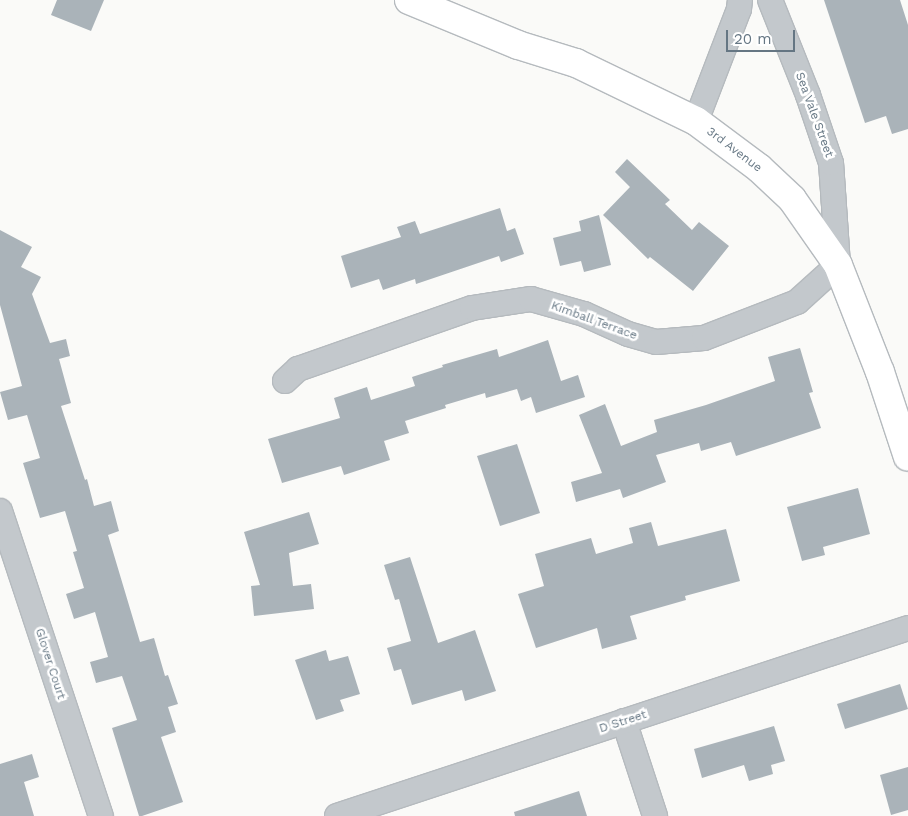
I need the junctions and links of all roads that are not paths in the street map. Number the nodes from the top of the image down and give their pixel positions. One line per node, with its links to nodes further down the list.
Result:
1 (409, 0): 4 (main road, 3rd Avenue)
2 (740, 0): 4 (street)
3 (770, 0): 5 (street, Sea Vale Street)
4 (696, 121): 5 (main road, 3rd Avenue)
5 (838, 265): 6 (street, Kimball Terrace); 7 (main road, 3rd Avenue)
6 (285, 380)
7 (908, 457)
8 (0, 511): 11 (street, Glover Court)
9 (908, 628): 10 (street, D Street)
10 (624, 721): 12 (street, D Street); 13 (street)
11 (101, 816)
12 (337, 816)
13 (655, 816)

